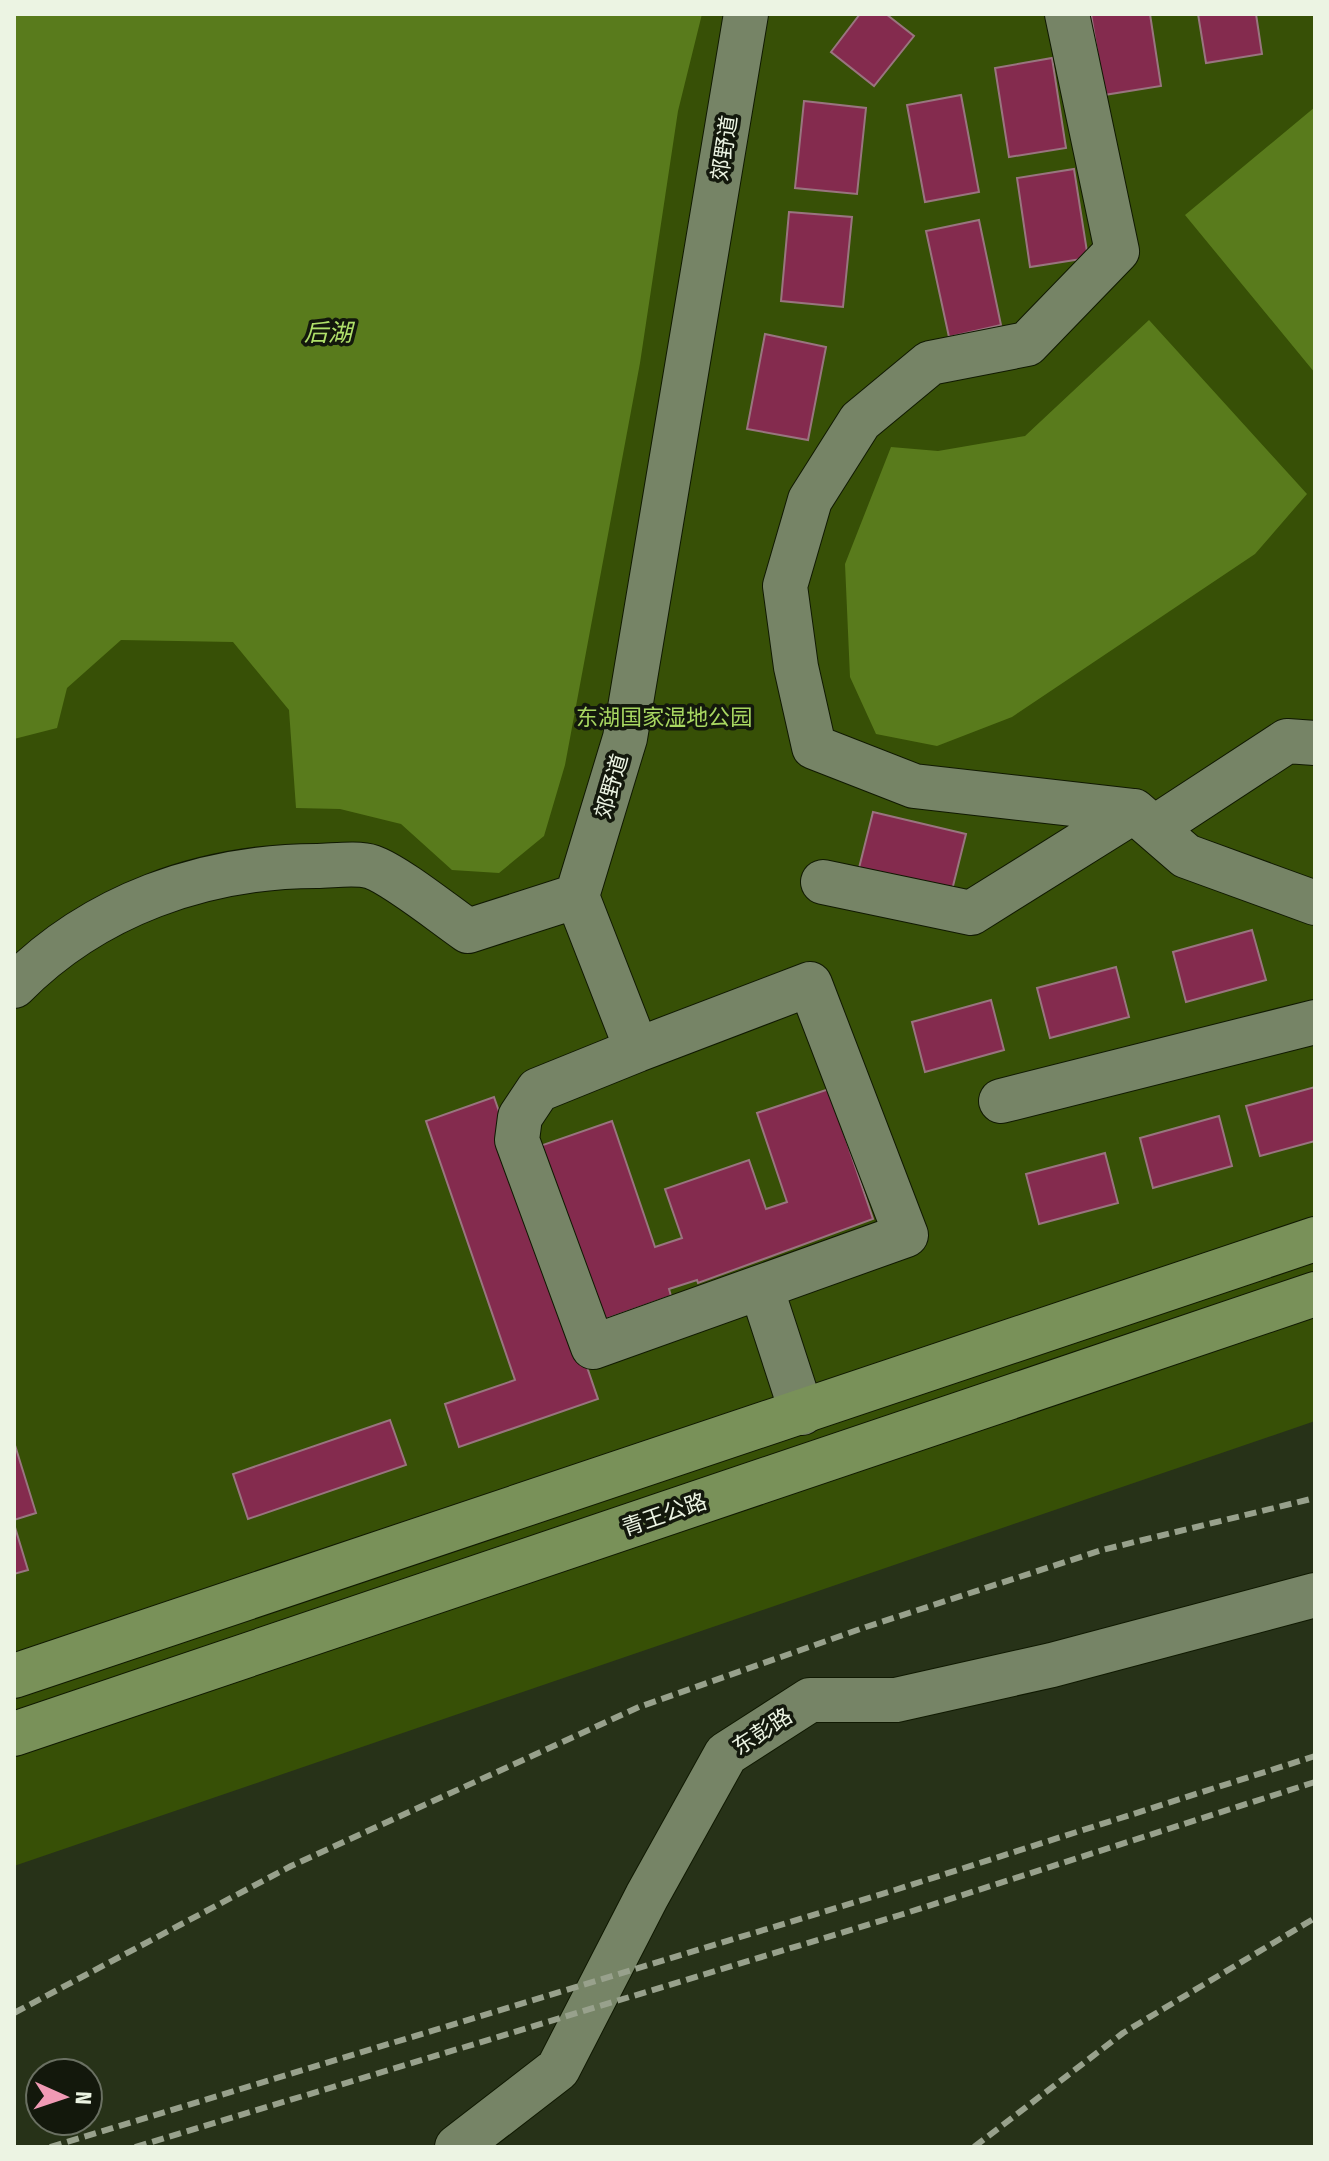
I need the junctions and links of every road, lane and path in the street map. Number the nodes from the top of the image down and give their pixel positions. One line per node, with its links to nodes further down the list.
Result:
1 (746, 14): 6 (street, 郊野道)
2 (1067, 14): 4 (street)
3 (1315, 743): 4 (street)
4 (1144, 819): 5 (street); 7 (street)
5 (823, 882)
6 (577, 896): 8 (street); 10 (street)
7 (1315, 903)
8 (14, 986)
9 (1315, 1022): 11 (street)
10 (637, 1050): 13 (street); 13 (street)
11 (1001, 1101)
12 (1315, 1239): 15 (main road)
13 (761, 1287): 15 (street)
14 (1315, 1294): 18 (main road, 青王公路)
15 (802, 1413): 17 (main road)
16 (1315, 1595): 19 (street, 东彭路)
17 (14, 1676)
18 (14, 1734)
19 (457, 2147)

